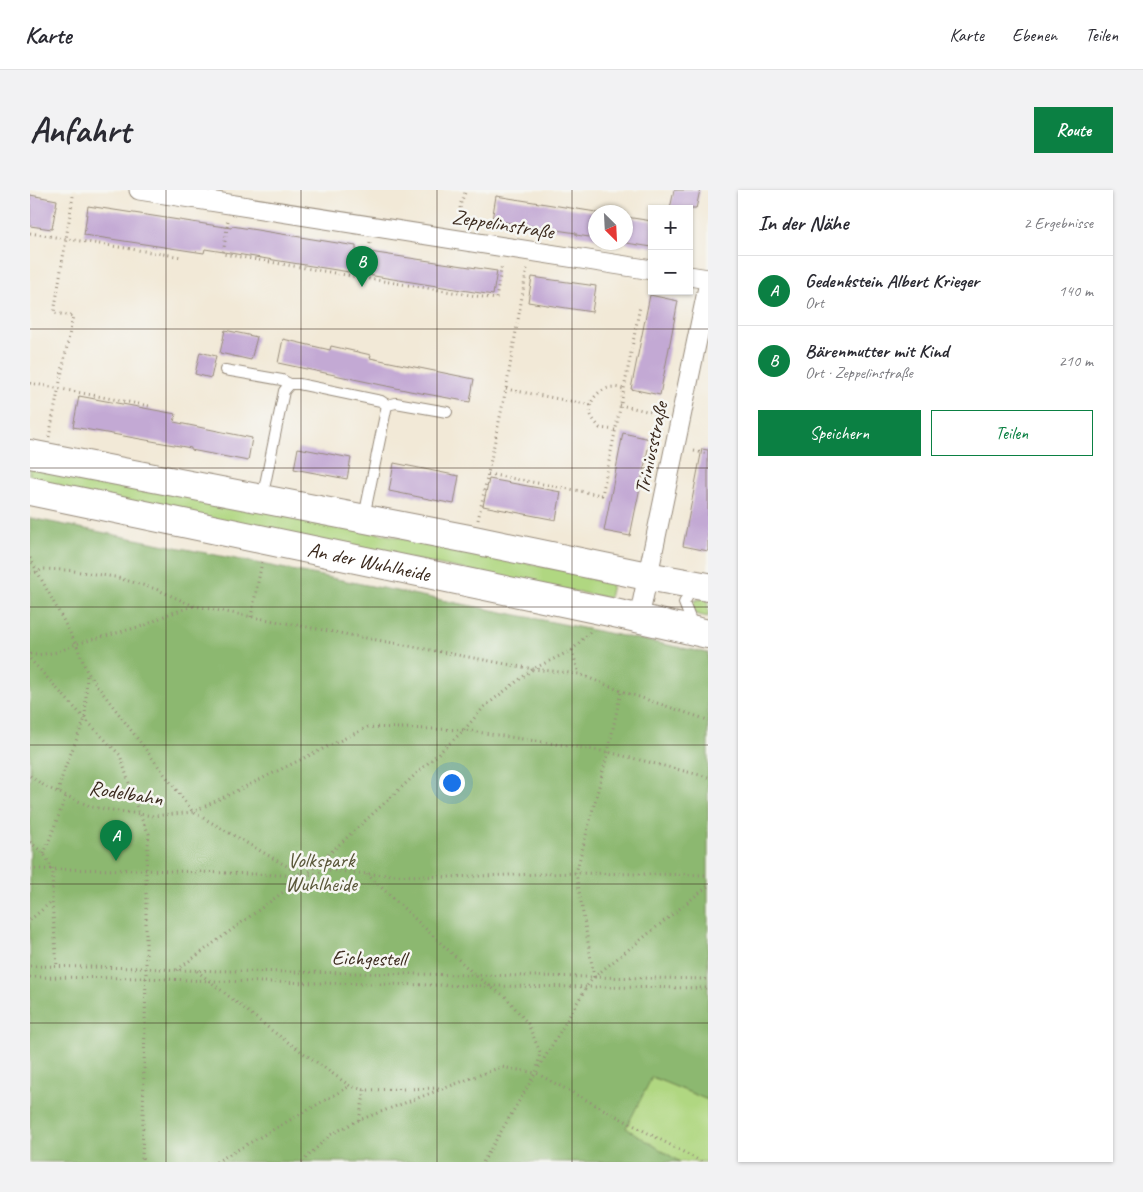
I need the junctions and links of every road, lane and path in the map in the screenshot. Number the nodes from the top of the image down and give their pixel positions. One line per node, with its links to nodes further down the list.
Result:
1 (139, 190): 12 (street, Zeppelinstraße)
2 (466, 190): 5 (path)
3 (73, 196): 7 (path)
4 (229, 220): 14 (path)
5 (461, 223)
6 (30, 233): 7 (path)
7 (66, 239): 9 (path); 21 (path)
8 (370, 243): 14 (path)
9 (182, 257)
10 (502, 264): 14 (path)
11 (527, 268): 22 (path)
12 (648, 269)
13 (693, 277): 15 (street)
14 (364, 278)
15 (708, 279)
16 (708, 287): 43 (street, Triniusstraße)
17 (640, 306): 23 (path)
18 (224, 370): 20 (lane)
19 (30, 383): 21 (path)
20 (290, 384): 24 (lane); 36 (lane)
21 (58, 388): 27 (path); 31 (path)
22 (506, 389): 25 (path); 34 (path)
23 (624, 389): 25 (path); 26 (path)
24 (387, 405): 28 (lane); 37 (lane, An der Wuhlheide)
25 (591, 405): 30 (path)
26 (620, 405): 29 (path); 30 (path)
27 (149, 406)
28 (447, 412)
29 (660, 414)
30 (615, 430): 34 (path)
31 (39, 446): 36 (main road, An der Wuhlheide)
32 (694, 451): 33 (path)
33 (708, 454)
34 (488, 474): 38 (path)
35 (30, 491): 47 (main road, An der Wuhlheide)
36 (262, 500): 37 (main road, An der Wuhlheide)
37 (364, 518): 43 (main road, An der Wuhlheide)
38 (478, 521)
39 (30, 558): 41 (path)
40 (262, 562): 46 (path)
41 (37, 572): 42 (path); 45 (path); 50 (path)
42 (30, 573)
43 (647, 576): 44 (main road, An der Wuhlheide); 47 (street, Triniusstraße)
44 (708, 588): 49 (lane)
45 (194, 606): 46 (path); 50 (path)
46 (251, 616): 54 (path)
47 (639, 618): 49 (main road, An der Wuhlheide)
48 (594, 628): 51 (path)
49 (702, 633)
50 (76, 644): 52 (path); 55 (path)
51 (572, 650): 54 (path); 56 (path)
52 (30, 654)
53 (30, 659): 58 (path)
54 (534, 669): 56 (path); 60 (path)
55 (86, 672): 58 (path); 66 (path)
56 (579, 674): 57 (path)
57 (621, 691): 59 (path); 61 (path)
58 (85, 719): 64 (path); 67 (path)
59 (708, 720)
60 (464, 730): 61 (path); 66 (path); 76 (path)
61 (608, 752): 63 (path); 73 (path)
62 (30, 776): 64 (path, Rodelbahn)
63 (708, 777)
64 (58, 792): 65 (path, Rodelbahn)
65 (66, 796): 67 (path, Rodelbahn); 69 (path)
66 (193, 812): 67 (path, Rodelbahn); 76 (path)
67 (139, 814): 72 (path)
68 (30, 842): 69 (path)
69 (44, 854): 71 (path)
70 (30, 869): 71 (path)
71 (53, 870): 72 (path); 78 (path)
72 (146, 870): 76 (path); 82 (path)
73 (576, 873): 74 (path); 75 (path); 87 (path)
74 (367, 874): 76 (path); 85 (path)
75 (708, 875)
76 (304, 876): 83 (path)
77 (708, 886): 87 (path)
78 (52, 902): 79 (path); 81 (path)
79 (30, 920)
80 (30, 966): 81 (path, Eichgestell)
81 (57, 966): 82 (path, Eichgestell)
82 (146, 968): 83 (path, Eichgestell); 88 (path)
83 (176, 970): 84 (path, Eichgestell)
84 (196, 970): 85 (path, Eichgestell); 90 (path)
85 (475, 975): 87 (path, Eichgestell); 91 (path)
86 (30, 977): 88 (path)
87 (594, 977): 89 (path, Eichgestell); 92 (path)
88 (146, 978): 90 (path); 99 (path)
89 (708, 979)
90 (209, 981): 91 (path); 95 (path)
91 (489, 986): 92 (path); 94 (path)
92 (587, 986): 93 (path); 94 (path)
93 (708, 988)
94 (536, 1073): 96 (path); 102 (path); 103 (path)
95 (350, 1086): 97 (path); 100 (path)
96 (443, 1088): 97 (path); 98 (path)
97 (365, 1090): 98 (path)
98 (359, 1120): 101 (path)
99 (142, 1162)
100 (216, 1162)
101 (302, 1162)
102 (483, 1162)
103 (702, 1162)

